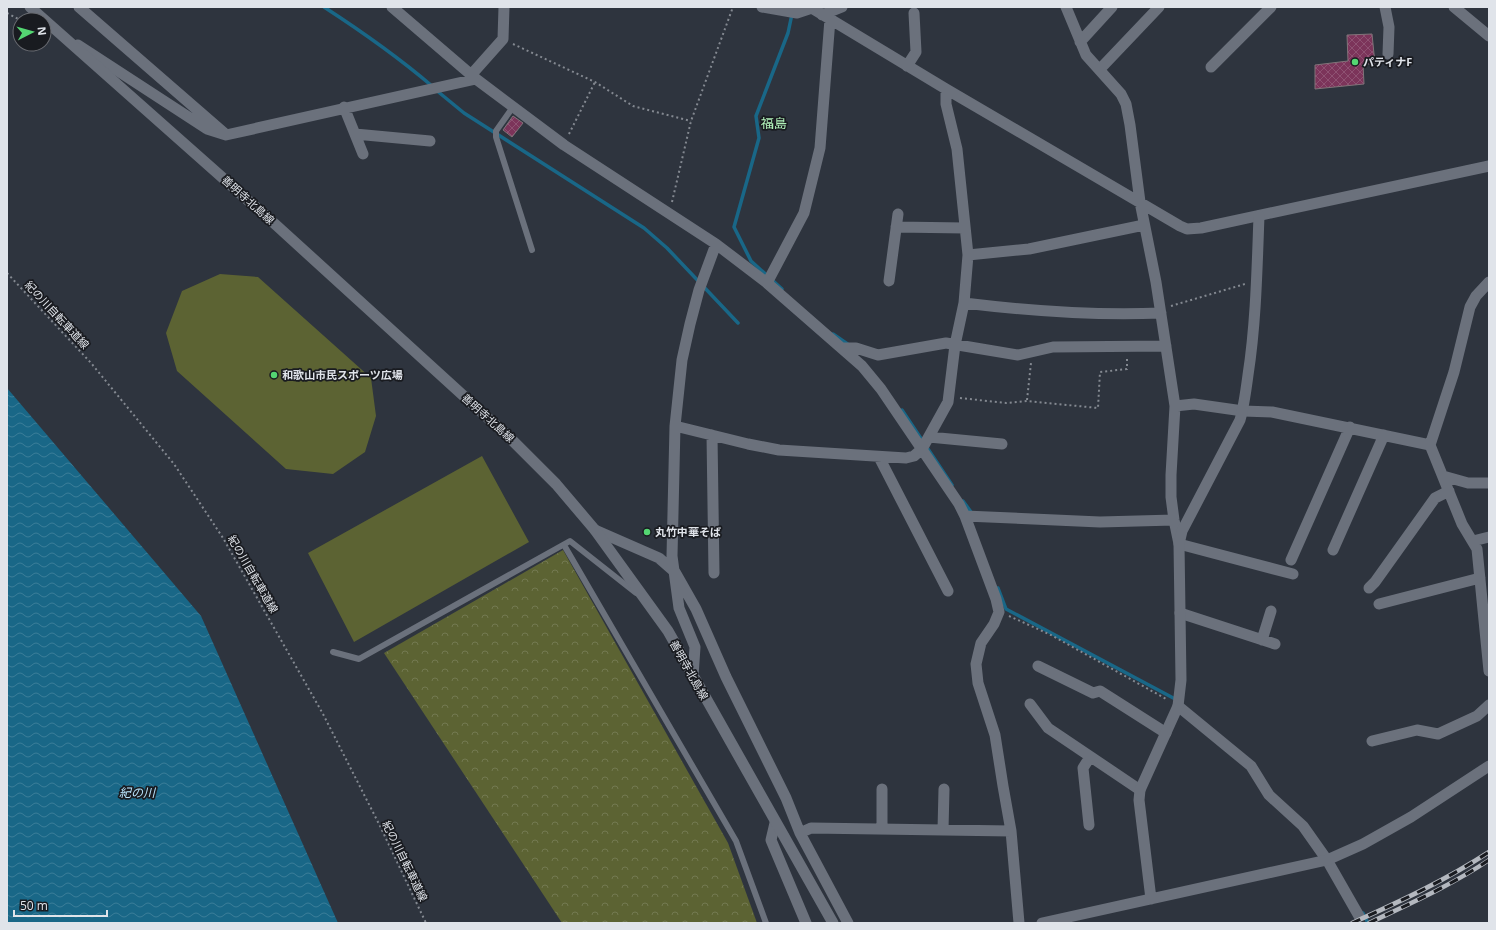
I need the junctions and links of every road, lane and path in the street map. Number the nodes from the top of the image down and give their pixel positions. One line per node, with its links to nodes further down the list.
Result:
1 (30, 7): 17 (street, 善明寺北島線)
2 (79, 7): 32 (street)
3 (392, 7): 25 (street)
4 (504, 7): 19 (street)
5 (733, 7): 30 (path)
6 (762, 7): 13 (street)
7 (842, 7): 16 (street)
8 (1066, 7): 20 (street)
9 (1112, 7): 20 (street)
10 (1159, 7): 24 (street)
11 (1271, 7): 23 (street)
12 (1454, 7): 18 (street)
13 (811, 8): 16 (street)
14 (1384, 8): 21 (street)
15 (914, 13): 22 (street)
16 (826, 17): 22 (street); 48 (street)
17 (60, 33): 32 (street); 76 (street, 善明寺北島線)
18 (1489, 36)
19 (503, 39): 25 (street); 26 (path)
20 (1080, 42): 24 (street)
21 (1388, 54)
22 (908, 66): 27 (street)
23 (1211, 67)
24 (1100, 69): 37 (street)
25 (474, 77): 28 (street); 29 (street)
26 (595, 82): 30 (path); 34 (path)
27 (946, 89): 37 (street); 43 (street)
28 (344, 107): 31 (street); 32 (street)
29 (513, 107): 34 (street); 45 (lane)
30 (691, 121): 38 (path)
31 (355, 134): 33 (street); 35 (street)
32 (226, 135)
33 (430, 140)
34 (564, 145): 38 (street)
35 (363, 154)
36 (1489, 166): 40 (street)
37 (1140, 202): 40 (street); 41 (street)
38 (670, 214): 44 (street)
39 (898, 214): 42 (street)
40 (1259, 216): 50 (street)
41 (1144, 225): 46 (street); 53 (street)
42 (896, 227): 43 (street); 49 (street)
43 (965, 228): 46 (street)
44 (716, 244): 48 (street); 63 (street)
45 (532, 250)
46 (968, 255): 52 (street)
47 (7, 273): 119 (path, 紀の川自転車道線)
48 (769, 279): 57 (street)
49 (889, 281)
50 (1257, 281): 53 (path); 62 (street)
51 (1489, 282): 69 (street)
52 (964, 303): 53 (street); 54 (street)
53 (1160, 311): 56 (street)
54 (955, 345): 57 (street); 58 (street); 59 (street)
55 (1126, 346): 56 (street); 58 (street); 60 (path)
56 (1166, 346): 61 (street)
57 (848, 348): 67 (street)
58 (1032, 352): 60 (path)
59 (948, 396): 60 (path); 67 (street)
60 (1027, 401)
61 (1175, 406): 62 (street); 75 (street)
62 (1242, 411): 64 (street); 79 (street)
63 (675, 426): 65 (street); 83 (street)
64 (1350, 427): 66 (street); 82 (street)
65 (712, 435): 70 (street); 84 (street)
66 (1384, 435): 69 (street); 81 (street)
67 (925, 443): 68 (street); 70 (street); 74 (street)
68 (1002, 444)
69 (1430, 445): 71 (street)
70 (879, 457): 88 (street)
71 (1442, 476): 72 (street); 73 (street)
72 (1489, 483)
73 (1449, 491): 78 (street); 87 (street)
74 (965, 516): 75 (street); 91 (street)
75 (1174, 520): 79 (street)
76 (595, 530): 83 (street); 89 (street, 善明寺北島線)
77 (1489, 537): 78 (street)
78 (1473, 541): 86 (street)
79 (1179, 544): 85 (street); 93 (street)
80 (564, 545): 89 (lane); 96 (lane); 120 (lane)
81 (1333, 550)
82 (1291, 560)
83 (675, 572): 99 (street); 115 (street)
84 (714, 573)
85 (1293, 574)
86 (1480, 578): 90 (street); 98 (street)
87 (1369, 588)
88 (948, 591)
89 (644, 598): 99 (street, 善明寺北島線)
90 (1379, 604)
91 (999, 612): 100 (path); 114 (street)
92 (1271, 612): 94 (street)
93 (1180, 613): 94 (street); 100 (street)
94 (1262, 640): 95 (street)
95 (1275, 644)
96 (333, 652)
97 (1038, 666): 103 (street)
98 (1489, 671)
99 (693, 676): 110 (street, 善明寺北島線)
100 (1179, 702): 103 (street); 116 (street)
101 (1030, 704): 105 (street)
102 (1489, 705): 104 (street)
103 (1166, 733): 109 (street)
104 (1372, 742)
105 (1090, 757): 109 (street); 111 (street)
106 (1489, 766): 116 (street)
107 (882, 789): 112 (street)
108 (944, 789): 113 (street)
109 (1140, 790): 117 (street)
110 (775, 823): 121 (street); 122 (street, 善明寺北島線)
111 (1090, 825)
112 (882, 829): 113 (street); 115 (street)
113 (943, 830): 114 (street)
114 (1011, 831): 124 (street)
115 (800, 833): 123 (street)
116 (1331, 858): 117 (street); 118 (street)
117 (1151, 899): 125 (street)
118 (1359, 916)
119 (426, 923)
120 (766, 923)
121 (806, 923)
122 (833, 923)
123 (848, 923)
124 (1019, 923)
125 (1042, 923)

